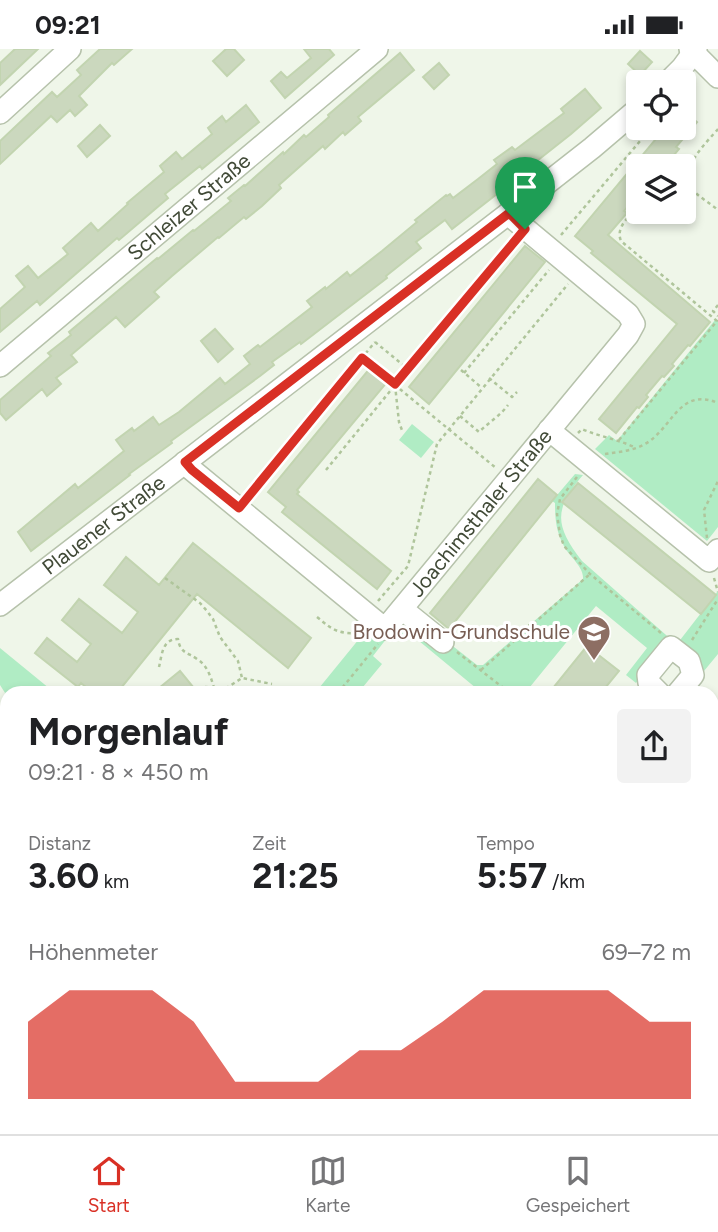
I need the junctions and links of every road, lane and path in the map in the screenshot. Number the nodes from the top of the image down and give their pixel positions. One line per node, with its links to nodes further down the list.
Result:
1 (70, 49): 6 (street)
2 (377, 49): 22 (street, Schleizer Straße)
3 (693, 50): 4 (street); 5 (street)
4 (684, 70)
5 (718, 77)
6 (0, 113)
7 (626, 119): 13 (street, Plauener Straße)
8 (718, 129): 10 (path)
9 (642, 140): 16 (path)
10 (696, 155)
11 (696, 191): 12 (path)
12 (718, 210)
13 (509, 213): 15 (street, Joachimsthaler Straße); 20 (street, Plauener Straße)
14 (626, 220): 35 (path)
15 (525, 229): 16 (street, Joachimsthaler Straße); 23 (path)
16 (554, 253): 17 (street, Joachimsthaler Straße); 26 (path)
17 (578, 272): 24 (path); 33 (street, Joachimsthaler Straße)
18 (718, 305): 19 (path)
19 (718, 316)
20 (367, 335): 21 (path); 23 (path); 37 (street, Plauener Straße)
21 (362, 358): 25 (path); 42 (path)
22 (0, 366)
23 (408, 369): 25 (path)
24 (489, 379): 26 (path); 27 (path)
25 (395, 384): 31 (path); 34 (path); 39 (path)
26 (482, 388): 30 (path)
27 (517, 392)
28 (718, 403): 36 (path)
29 (508, 405): 30 (path)
30 (460, 416): 31 (path)
31 (449, 429): 40 (path); 50 (path)
32 (582, 429): 35 (path)
33 (549, 430): 38 (street); 40 (street, Joachimsthaler Straße)
34 (403, 433)
35 (619, 440): 36 (path)
36 (636, 448): 38 (path)
37 (185, 462): 42 (street); 48 (street, Plauener Straße)
38 (589, 462): 43 (street); 44 (path)
39 (326, 470)
40 (510, 479): 49 (street, Joachimsthaler Straße)
41 (718, 481): 43 (path)
42 (239, 508): 50 (street)
43 (713, 556): 46 (path)
44 (590, 574): 52 (path); 56 (path)
45 (165, 578): 59 (path)
46 (718, 592)
47 (718, 599): 54 (path)
48 (0, 604)
49 (402, 608): 53 (street, Joachimsthaler Straße); 55 (street)
50 (367, 615): 53 (street)
51 (317, 617): 53 (path)
52 (536, 622): 55 (path); 58 (path)
53 (385, 629): 63 (path)
54 (696, 634)
55 (443, 642): 58 (path)
56 (682, 656): 65 (street); 66 (street)
57 (159, 667): 61 (path)
58 (481, 670): 64 (path)
59 (242, 678): 60 (path); 62 (path)
60 (272, 684)
61 (213, 686)
62 (230, 686)
63 (344, 686)
64 (501, 686)
65 (652, 686)
66 (684, 686)
67 (0, 853): 68 (path)
68 (0, 865)

